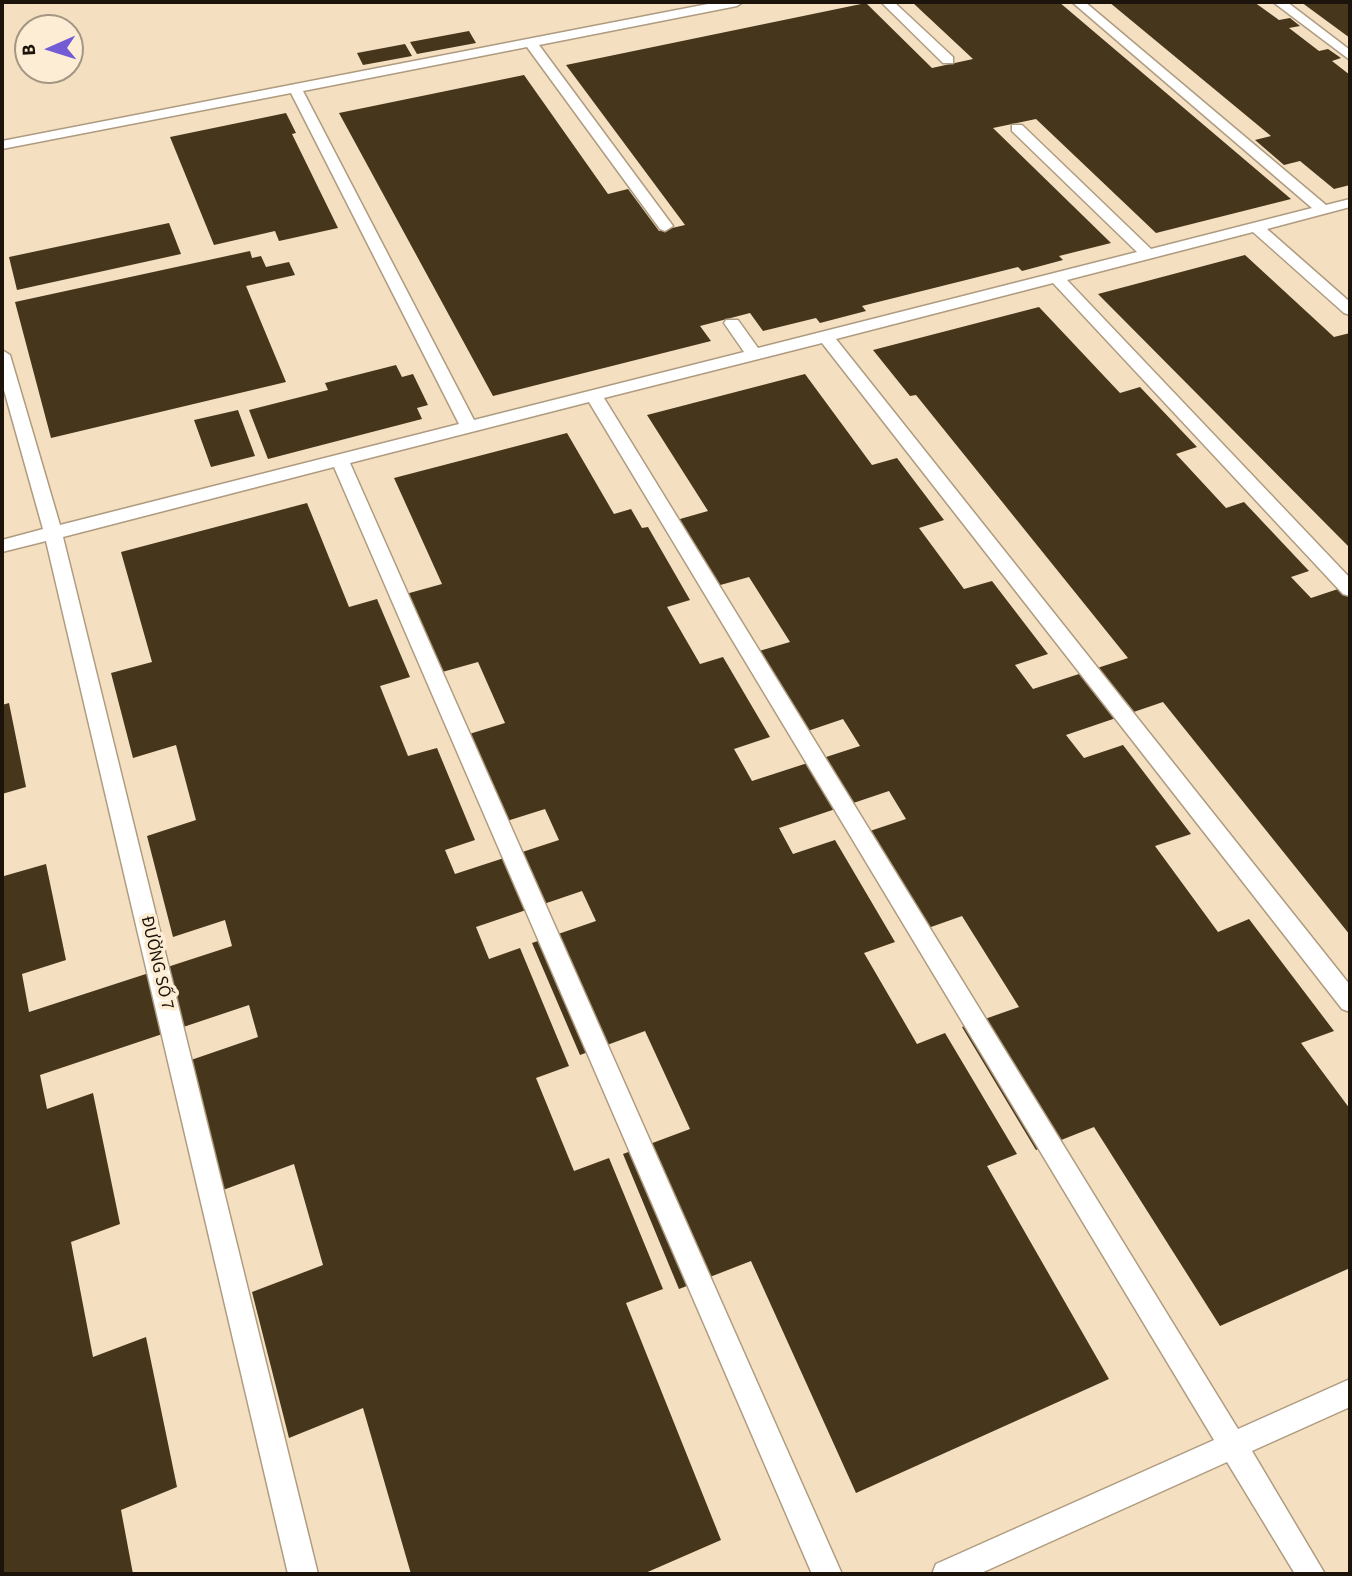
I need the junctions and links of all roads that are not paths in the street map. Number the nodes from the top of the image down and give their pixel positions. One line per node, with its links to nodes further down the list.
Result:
1 (737, 2): 5 (lane)
2 (887, 2): 7 (lane)
3 (1078, 2): 12 (lane)
4 (1279, 2): 6 (lane)
5 (530, 42): 8 (lane); 13 (lane)
6 (1350, 56)
7 (948, 61)
8 (295, 88): 10 (lane); 23 (lane)
9 (1017, 128): 15 (lane)
10 (2, 145)
11 (1350, 204): 12 (lane)
12 (1323, 210): 14 (lane)
13 (665, 226)
14 (1256, 227): 15 (lane); 17 (lane)
15 (1148, 254): 16 (lane)
16 (1057, 278): 19 (lane); 27 (lane)
17 (1350, 310)
18 (732, 323): 20 (lane)
19 (826, 337): 20 (lane); 28 (lane)
20 (754, 354): 22 (lane)
21 (2, 355): 25 (lane, ĐƯỜNG SỐ 7)
22 (594, 396): 23 (lane); 30 (lane)
23 (469, 428): 24 (lane)
24 (340, 460): 25 (lane); 32 (lane)
25 (53, 533): 26 (lane); 31 (lane, ĐƯỜNG SỐ 7)
26 (2, 546)
27 (1350, 589)
28 (1350, 1002)
29 (1350, 1393): 30 (lane)
30 (1233, 1446): 33 (lane); 34 (lane)
31 (303, 1574)
32 (827, 1574)
33 (946, 1574)
34 (1311, 1574)

